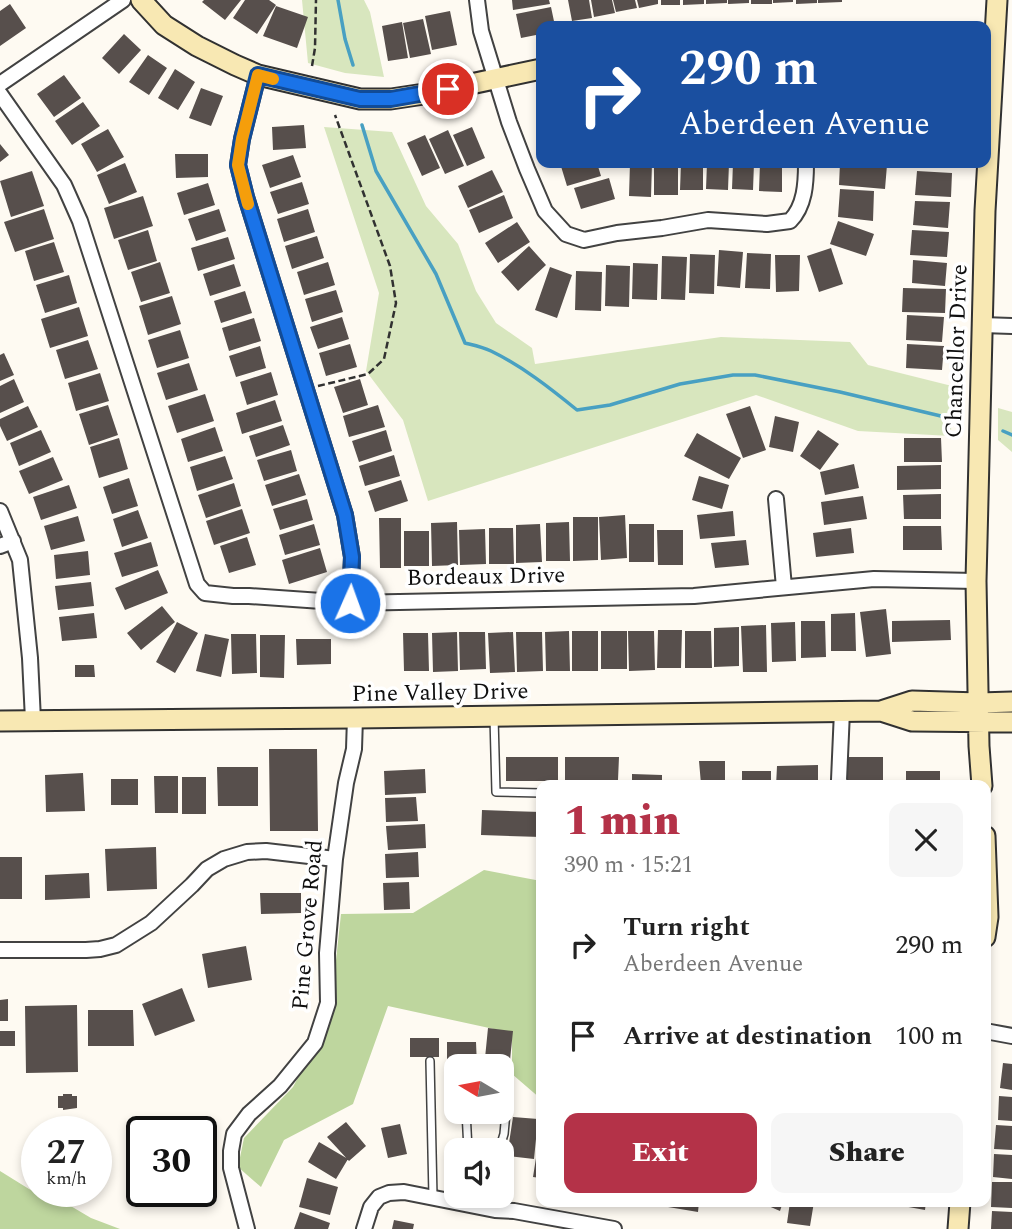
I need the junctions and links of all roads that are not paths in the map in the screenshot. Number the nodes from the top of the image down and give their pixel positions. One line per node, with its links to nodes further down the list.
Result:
1 (122, 0): 9 (street)
2 (141, 0): 7 (street)
3 (477, 0): 8 (street)
4 (997, 0): 5 (street, Chancellor Drive)
5 (997, 39): 11 (street, Chancellor Drive)
6 (536, 70): 8 (street)
7 (258, 75): 8 (street); 21 (street)
8 (495, 79): 12 (street)
9 (0, 84)
10 (0, 94): 21 (street, Bordeaux Drive)
11 (991, 125)
12 (806, 168)
13 (988, 168): 14 (street, Chancellor Drive)
14 (982, 325): 15 (street); 19 (street, Chancellor Drive)
15 (1012, 326)
16 (776, 499): 20 (street)
17 (0, 511): 18 (street)
18 (7, 543): 27 (street)
19 (975, 581): 20 (street, Bordeaux Drive); 24 (street, Chancellor Drive)
20 (784, 587): 21 (street, Bordeaux Drive)
21 (350, 603)
22 (1012, 702): 24 (street, Pine Valley Drive)
23 (842, 711): 24 (street, Pine Valley Drive); 25 (street, Pine Valley Drive); 30 (street)
24 (978, 713): 29 (street, Pine Valley Drive); 31 (street, Chancellor Drive)
25 (494, 716): 26 (street, Pine Valley Drive); 32 (lane)
26 (355, 718): 27 (street, Pine Valley Drive); 33 (street, Pine Grove Road)
27 (33, 720): 28 (street, Pine Valley Drive)
28 (0, 721)
29 (1012, 722)
30 (839, 780)
31 (982, 780)
32 (536, 793)
33 (335, 859): 34 (street); 42 (street, Pine Grove Road)
34 (0, 950)
35 (991, 1032): 36 (street)
36 (1012, 1036)
37 (430, 1061): 38 (lane)
38 (433, 1198): 39 (street); 43 (street)
39 (444, 1199)
40 (960, 1207): 45 (street)
41 (511, 1208): 44 (street)
42 (247, 1229)
43 (364, 1229)
44 (614, 1229)
45 (958, 1229)

